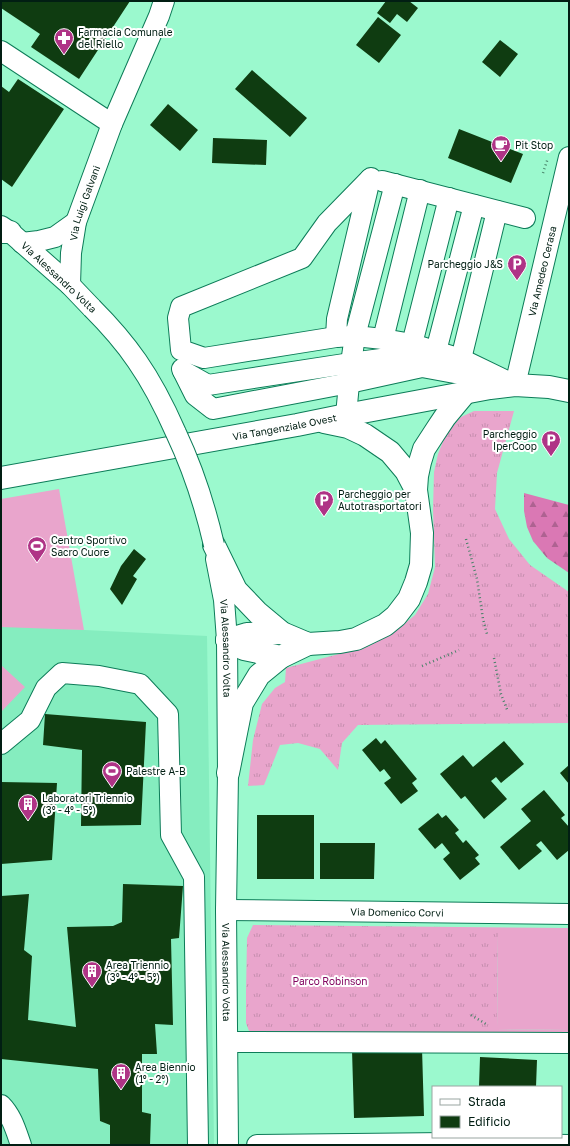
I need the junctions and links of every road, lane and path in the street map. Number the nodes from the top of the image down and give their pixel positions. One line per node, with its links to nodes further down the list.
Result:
1 (164, 1): 3 (street, Via Luigi Galvani)
2 (1, 51): 3 (street)
3 (112, 124): 14 (street, Via Luigi Galvani)
4 (550, 152): 6 (path)
5 (569, 157): 28 (street, Via Amedeo Cerasa)
6 (543, 173)
7 (370, 178): 8 (street); 19 (street); 22 (street)
8 (395, 184): 9 (street); 19 (street)
9 (420, 190): 10 (street); 20 (street)
10 (449, 198): 11 (street); 21 (street)
11 (474, 204): 12 (street); 23 (street)
12 (497, 211): 13 (street); 24 (street)
13 (525, 218)
14 (76, 222): 16 (street); 18 (street, Via Luigi Galvani)
15 (9, 233): 16 (street); 17 (street, Via Alessandro Volta)
16 (55, 237): 17 (street)
17 (49, 267): 18 (street, Via Alessandro Volta)
18 (70, 285): 36 (street, Via Alessandro Volta, bridge)
19 (346, 337): 20 (street); 22 (street); 25 (street)
20 (383, 339): 21 (street)
21 (412, 344): 23 (street)
22 (181, 350): 26 (street)
23 (436, 351): 24 (street); 25 (street); 27 (street)
24 (461, 359): 28 (street)
25 (351, 363): 26 (street); 27 (street)
26 (183, 371): 27 (street)
27 (349, 383): 28 (street); 31 (street)
28 (514, 385): 29 (main road, Via Tangenziale Ovest); 30 (main road, Via Tangenziale Ovest)
29 (569, 391)
30 (465, 393): 31 (main road, Via Tangenziale Ovest); 34 (main road)
31 (346, 415): 32 (main road, Via Tangenziale Ovest)
32 (319, 421): 33 (main road, Via Tangenziale Ovest); 34 (main road)
33 (1, 478)
34 (416, 490): 40 (main road)
35 (466, 539): 38 (path)
36 (214, 545): 37 (main road); 39 (street, Via Alessandro Volta)
37 (282, 633): 39 (main road); 40 (main road)
38 (488, 634)
39 (227, 640): 42 (main road); 47 (street, Via Alessandro Volta)
40 (308, 644): 42 (main road)
41 (459, 650): 44 (path)
42 (281, 657): 47 (main road)
43 (494, 658): 45 (path)
44 (422, 666)
45 (508, 712)
46 (1, 744): 51 (street)
47 (228, 773): 48 (street, Via Alessandro Volta)
48 (226, 910): 49 (street, Via Domenico Corvi); 50 (street, Via Alessandro Volta)
49 (569, 914)
50 (227, 987): 51 (street); 54 (street, Via Alessandro Volta)
51 (196, 988): 59 (street)
52 (471, 1015): 53 (path)
53 (487, 1024)
54 (228, 1042): 55 (street); 60 (street, Via Alessandro Volta)
55 (569, 1043)
56 (1, 1105): 58 (street)
57 (447, 1144): 61 (street); 62 (street)
58 (21, 1145)
59 (198, 1145)
60 (228, 1145)
61 (257, 1145)
62 (569, 1145)

